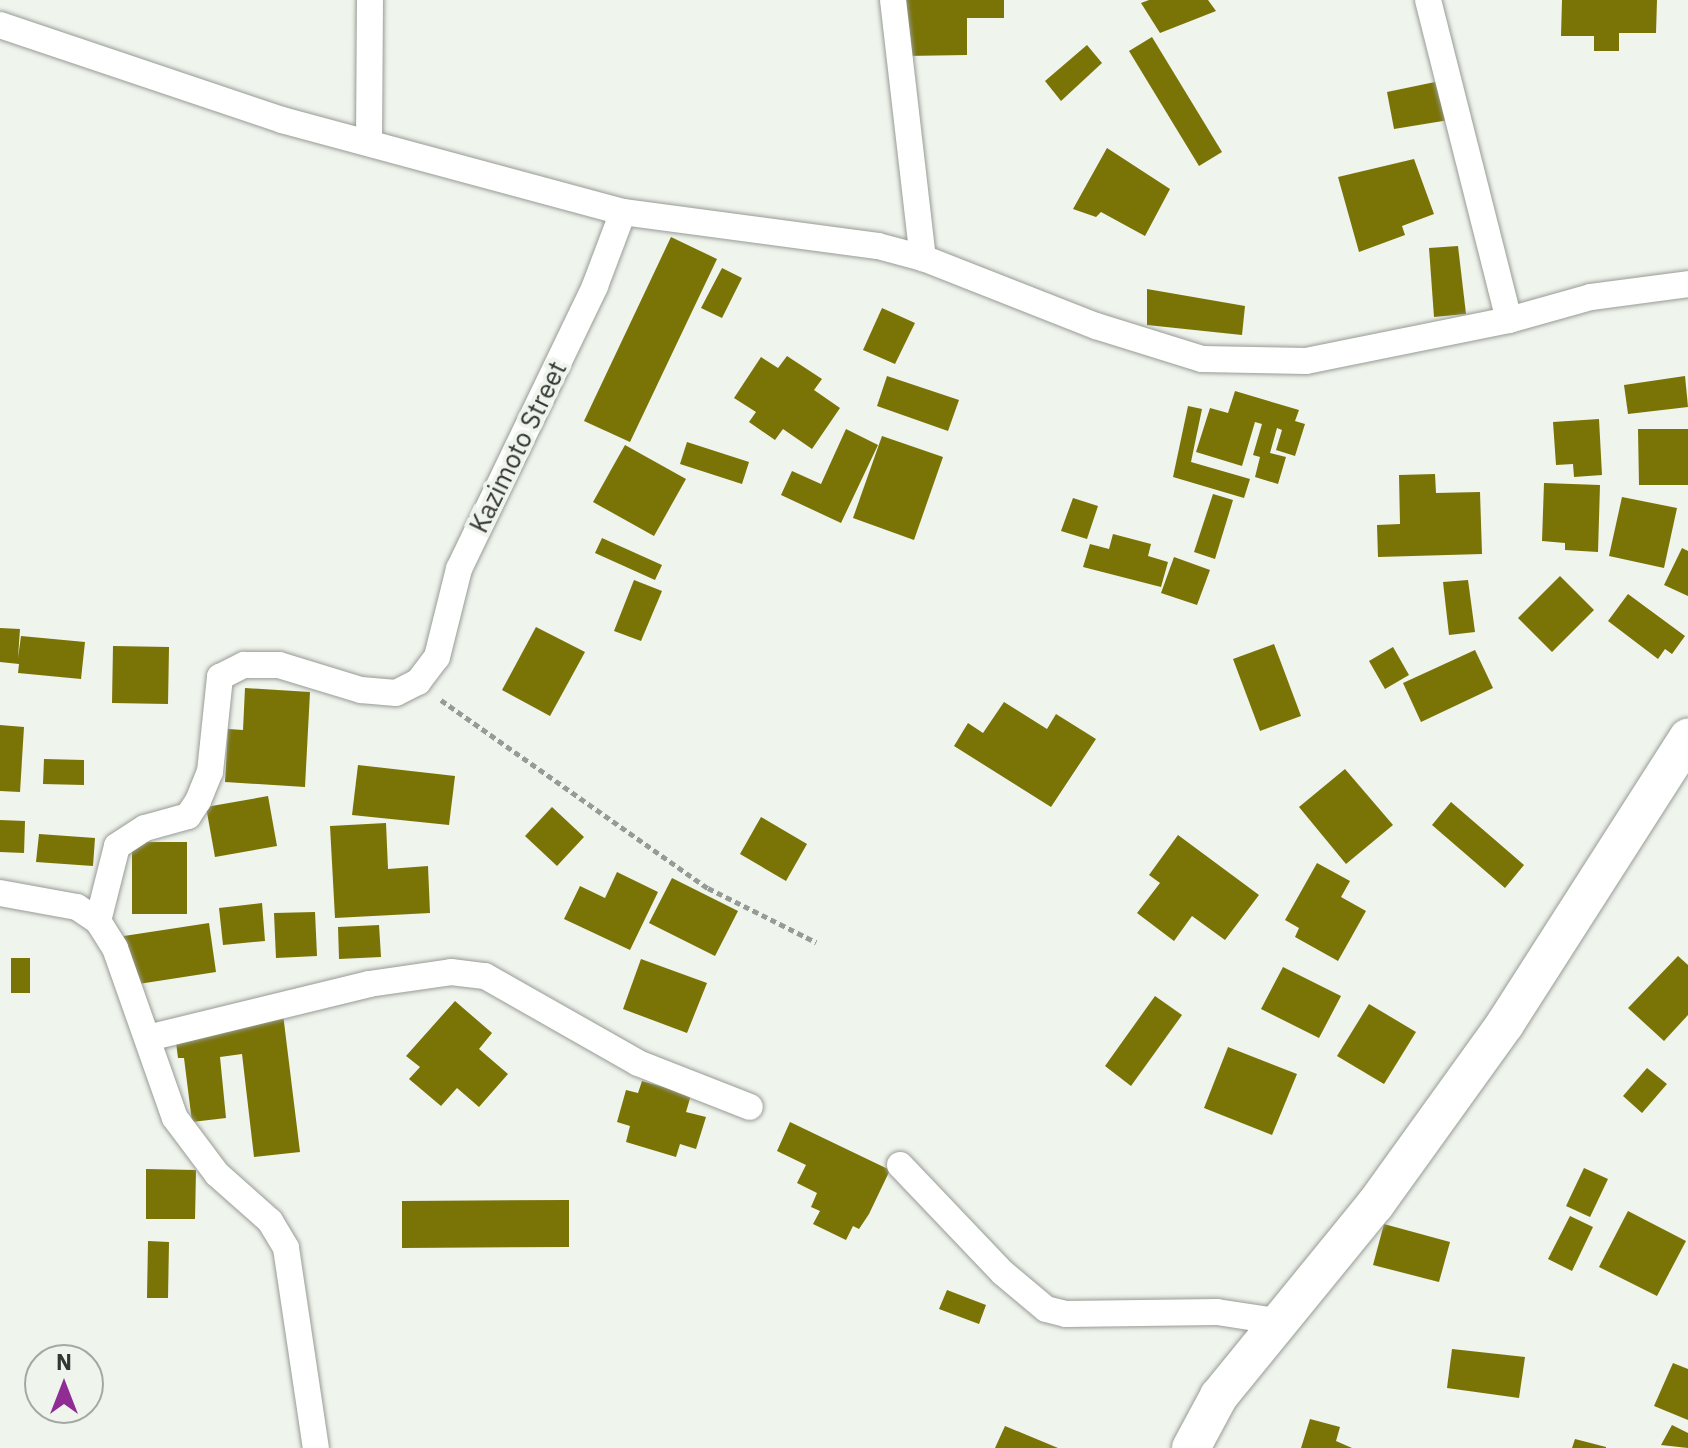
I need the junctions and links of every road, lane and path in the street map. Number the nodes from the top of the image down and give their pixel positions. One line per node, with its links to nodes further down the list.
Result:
1 (370, 0): 5 (street)
2 (893, 0): 7 (street)
3 (1428, 0): 9 (street)
4 (0, 25): 5 (street)
5 (369, 142): 6 (street)
6 (623, 212): 7 (street); 10 (street, Kazimoto Street)
7 (923, 258): 9 (street)
8 (1688, 284): 9 (street)
9 (1509, 320)
10 (418, 682): 13 (street); 14 (path)
11 (1688, 738): 18 (street)
12 (0, 893): 13 (street)
13 (98, 921): 15 (street)
14 (816, 942)
15 (148, 1038): 16 (street); 19 (street)
16 (750, 1107)
17 (900, 1165): 18 (street)
18 (1276, 1321): 20 (street)
19 (316, 1448)
20 (1191, 1448)

